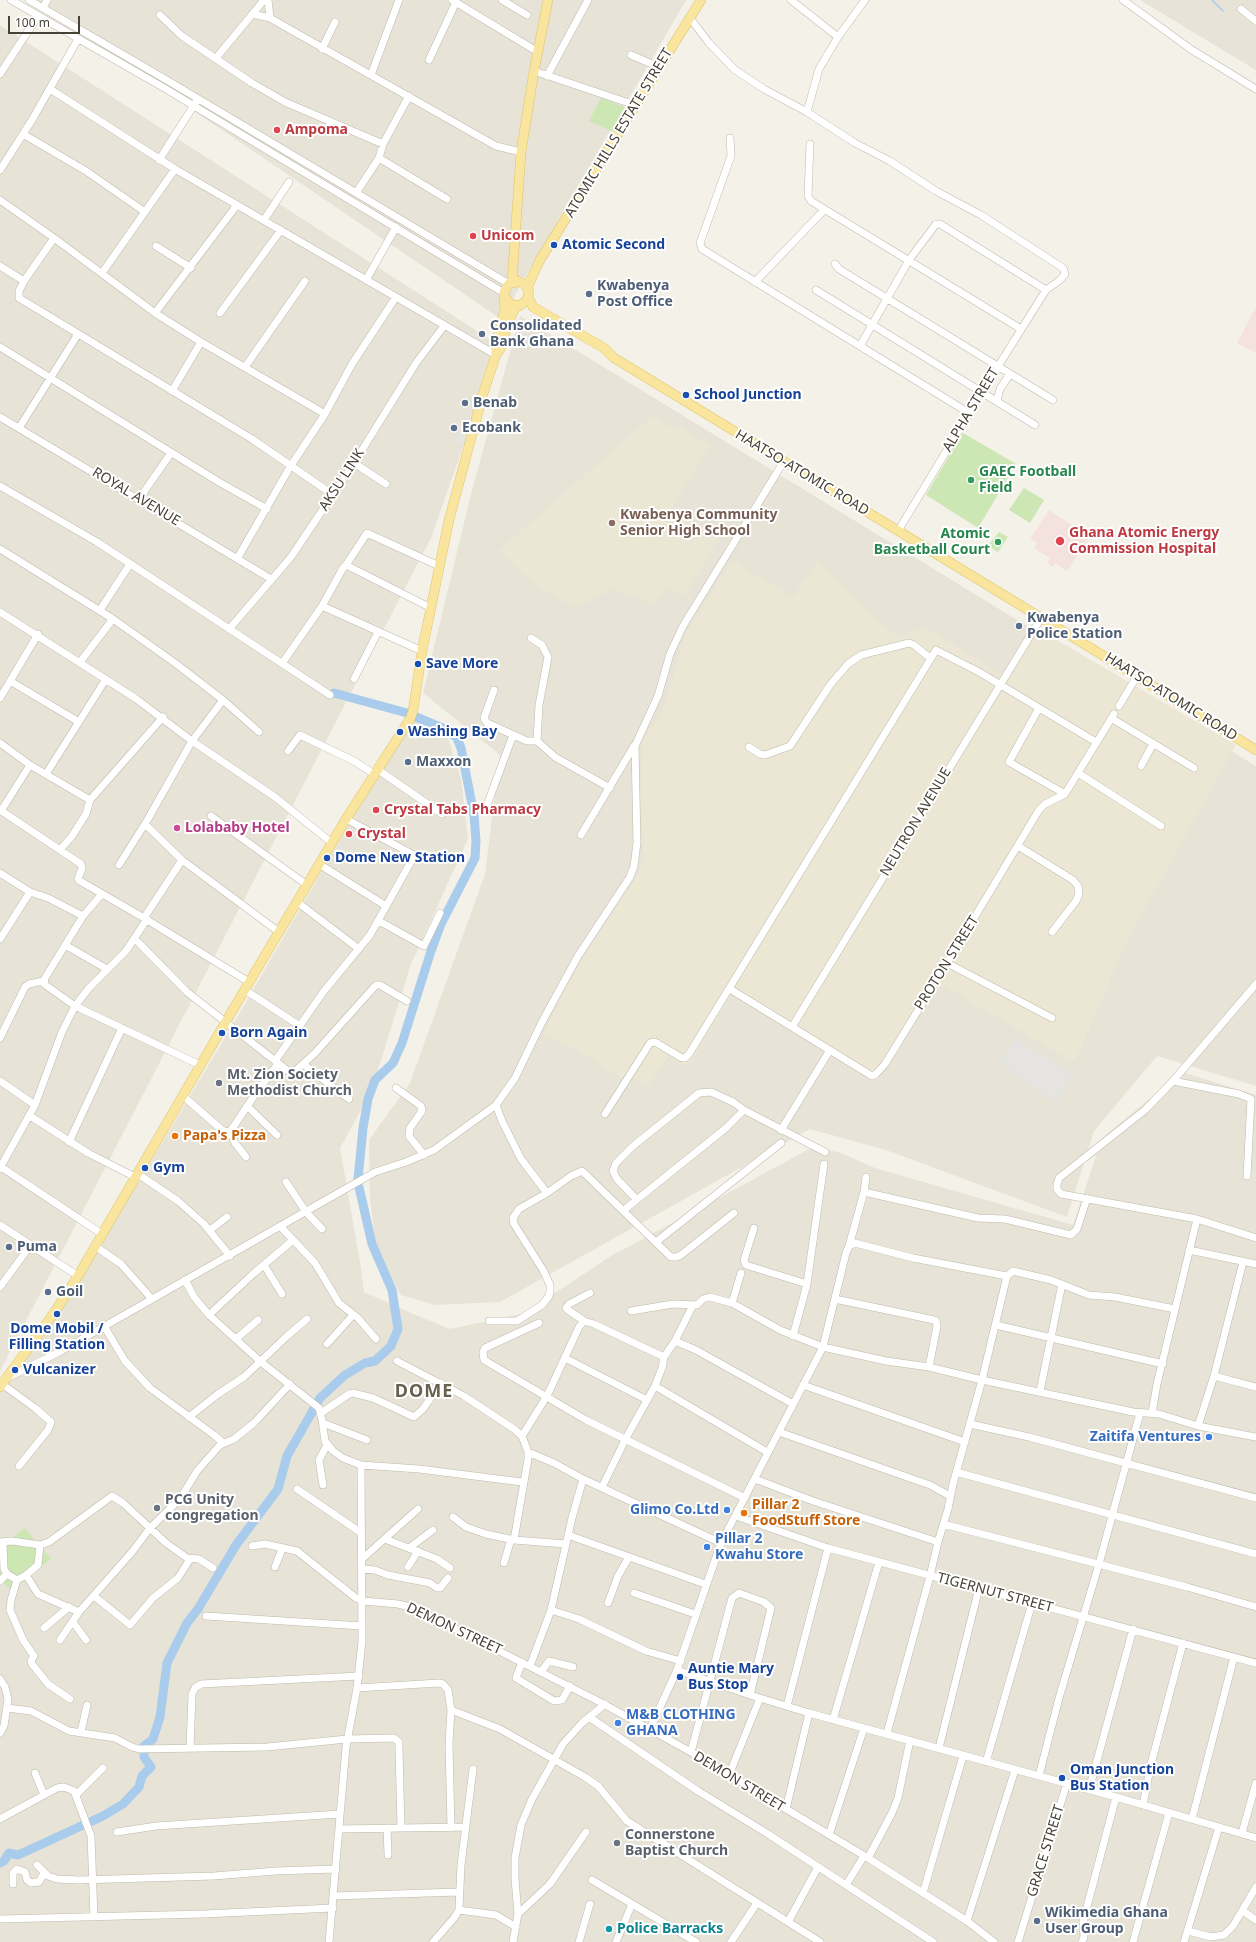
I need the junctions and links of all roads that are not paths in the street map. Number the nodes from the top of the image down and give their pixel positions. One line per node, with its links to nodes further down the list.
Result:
1 (11, 0): 20 (street)
2 (28, 0): 15 (street)
3 (47, 0): 15 (street)
4 (264, 0): 17 (street)
5 (268, 0): 21 (street)
6 (399, 0): 35 (street)
7 (502, 0): 18 (street)
8 (548, 0): 28 (main road)
9 (588, 0): 36 (street)
10 (701, 0): 22 (main road, ATOMIC HILLS ESTATE STREET)
11 (791, 0): 25 (street)
12 (865, 0): 25 (street)
13 (1123, 0): 38 (street)
14 (454, 1): 28 (street); 31 (street)
15 (42, 8): 40 (street)
16 (1241, 9): 23 (street)
17 (252, 14): 21 (street); 30 (street)
18 (528, 14)
19 (160, 15): 30 (street)
20 (38, 16): 26 (street); 34 (street)
21 (270, 18): 27 (street)
22 (690, 18): 32 (main road, ATOMIC HILLS ESTATE STREET); 43 (street)
23 (1256, 21)
24 (335, 22): 27 (street)
25 (838, 37): 43 (street)
26 (78, 39): 37 (street); 42 (street)
27 (322, 49): 35 (street)
28 (538, 52): 33 (main road)
29 (631, 55): 32 (street)
30 (216, 58): 46 (street)
31 (429, 60)
32 (659, 67): 41 (main road, ATOMIC HILLS ESTATE STREET)
33 (534, 71): 36 (street); 48 (main road)
34 (0, 74)
35 (371, 75): 39 (street)
36 (547, 76): 41 (street)
37 (50, 89): 44 (street); 50 (street)
38 (1256, 89)
39 (409, 96): 46 (street); 48 (street)
40 (198, 98): 42 (street); 54 (street)
41 (635, 105): 75 (main road, ATOMIC HILLS ESTATE STREET)
42 (194, 106): 50 (street); 61 (street)
43 (807, 112): 77 (street, ALPHA STREET)
44 (23, 134): 52 (street); 59 (street)
45 (730, 138): 73 (street)
46 (383, 144): 49 (street)
47 (810, 144): 58 (street)
48 (521, 152): 74 (main road)
49 (378, 158): 54 (street); 55 (street)
50 (159, 160): 51 (street)
51 (175, 169): 57 (street); 59 (street)
52 (0, 170)
53 (289, 182): 60 (street)
54 (356, 193): 74 (street)
55 (447, 199)
56 (0, 200): 63 (street)
57 (237, 205): 60 (street); 68 (street)
58 (824, 210): 65 (street); 73 (street)
59 (145, 212): 69 (street)
60 (264, 220): 62 (street)
61 (396, 228): 70 (street); 78 (street)
62 (281, 230): 70 (street); 84 (street)
63 (54, 238): 69 (street); 71 (street)
64 (156, 246): 68 (street)
65 (908, 260): 77 (street); 81 (street); 87 (street)
66 (836, 264): 81 (street)
67 (0, 266): 71 (street)
68 (190, 268): 83 (street)
69 (102, 273): 83 (street)
70 (366, 280): 79 (street)
71 (24, 281): 88 (street)
72 (305, 281): 95 (street)
73 (755, 282): 90 (street)
74 (511, 283): 75 (main road); 78 (main road)
75 (527, 288): 80 (main road)
76 (816, 290): 85 (street)
77 (1046, 290): 87 (street, ALPHA STREET)
78 (505, 295): 82 (main road); 92 (main road)
79 (396, 297): 86 (street); 103 (street)
80 (528, 298): 82 (main road); 93 (main road)
81 (887, 298): 85 (street); 94 (street)
82 (517, 306): 92 (main road); 93 (main road)
83 (155, 313): 89 (street)
84 (220, 313)
85 (872, 325): 90 (street); 99 (street)
86 (444, 326): 92 (street); 109 (street, AKSU LINK)
87 (1021, 329): 94 (street, ALPHA STREET)
88 (78, 334): 97 (street); 98 (street)
89 (201, 342): 95 (street); 98 (street)
90 (860, 346): 102 (street)
91 (0, 347): 97 (street)
92 (496, 355): 121 (main road)
93 (614, 358): 108 (main road, HAATSO-ATOMIC ROAD)
94 (998, 366): 96 (street); 99 (street, ALPHA STREET)
95 (245, 367): 103 (street)
96 (1010, 374): 100 (street); 101 (street)
97 (51, 380): 106 (street); 107 (street)
98 (172, 391): 110 (street)
99 (982, 392): 101 (street); 102 (street, ALPHA STREET)
100 (1053, 400)
101 (997, 401): 105 (street)
102 (969, 413): 116 (street, ALPHA STREET)
103 (325, 414): 110 (street)
104 (1, 420): 106 (street, ROYAL AVENUE)
105 (1035, 425)
106 (19, 428): 114 (street, ROYAL AVENUE)
107 (171, 453): 114 (street); 115 (street)
108 (784, 461): 116 (main road, HAATSO-ATOMIC ROAD); 157 (street)
109 (354, 463): 111 (street); 113 (street, AKSU LINK)
110 (290, 467): 113 (street); 115 (street)
111 (386, 484)
112 (0, 486): 119 (street)
113 (332, 494): 122 (street, AKSU LINK)
114 (139, 499): 118 (street, ROYAL AVENUE)
115 (267, 509): 118 (street)
116 (898, 532): 127 (main road, HAATSO-ATOMIC ROAD)
117 (0, 549): 125 (street)
118 (237, 559): 122 (street, ROYAL AVENUE)
119 (130, 564): 125 (street); 129 (street)
120 (346, 565): 121 (street); 123 (street); 124 (street)
121 (438, 566): 124 (main road)
122 (271, 579): 129 (street, AKSU LINK)
123 (322, 606): 130 (street); 136 (street)
124 (431, 608): 133 (main road)
125 (100, 610): 128 (street)
126 (0, 612): 131 (street)
127 (1041, 618): 137 (main road, HAATSO-ATOMIC ROAD); 141 (street, NEUTRON AVENUE)
128 (112, 619): 135 (street); 145 (street)
129 (230, 628): 136 (street)
130 (378, 632): 133 (street); 139 (street)
131 (38, 634): 135 (street); 140 (street)
132 (530, 638): 153 (street)
133 (422, 651): 164 (main road)
134 (930, 658): 141 (street); 158 (street); 205 (street)
135 (80, 662): 138 (street)
136 (283, 662): 143 (street)
137 (1137, 676): 146 (street); 159 (main road, HAATSO-ATOMIC ROAD)
138 (106, 679): 148 (street); 149 (street)
139 (354, 679)
140 (10, 681): 144 (street); 149 (street)
141 (1000, 685): 147 (street); 211 (street, NEUTRON AVENUE)
142 (494, 690): 151 (street)
143 (330, 695)
144 (0, 698)
145 (223, 700): 150 (street); 152 (street)
146 (1119, 706)
147 (1039, 708): 154 (street); 168 (street)
148 (163, 717): 152 (street); 169 (street)
149 (79, 722): 166 (street)
150 (259, 732)
151 (513, 735): 153 (street); 170 (street)
152 (192, 741): 175 (street); 178 (street)
153 (537, 741): 167 (street)
154 (1096, 742): 156 (street); 165 (street)
155 (0, 743): 161 (street)
156 (1153, 744): 162 (street); 163 (street)
157 (634, 746): 167 (street); 224 (street)
158 (749, 748)
159 (1256, 750)
160 (288, 751): 164 (street)
161 (30, 765): 166 (street); 171 (street)
162 (1141, 766)
163 (1194, 768)
164 (376, 772): 172 (street); 174 (main road)
165 (1078, 773): 168 (street); 176 (street)
166 (46, 774): 169 (street)
167 (610, 788): 177 (street)
168 (1065, 794): 179 (street, PROTON STREET)
169 (90, 800): 180 (street)
170 (487, 805)
171 (1, 811): 180 (street)
172 (442, 814)
173 (211, 816): 185 (street)
174 (346, 819): 178 (main road); 189 (street)
175 (145, 824): 181 (street); 183 (street)
176 (1160, 826)
177 (581, 835)
178 (332, 843): 182 (main road)
179 (1018, 846): 195 (street); 200 (street, PROTON STREET)
180 (60, 850): 187 (street)
181 (182, 860): 192 (street); 194 (street)
182 (320, 864): 185 (main road); 189 (street)
183 (119, 865)
184 (0, 873): 186 (street)
185 (307, 885): 188 (main road)
186 (30, 892): 191 (street); 196 (street)
187 (102, 894): 191 (street); 192 (street)
188 (297, 902): 194 (main road); 199 (street)
189 (386, 906): 193 (street)
190 (440, 913): 193 (street)
191 (83, 916): 198 (street)
192 (146, 918): 197 (street); 204 (street)
193 (379, 921): 199 (street)
194 (279, 932): 204 (main road)
195 (1052, 932)
196 (0, 939)
197 (135, 939): 201 (street); 209 (street)
198 (65, 945): 201 (street); 202 (street)
199 (359, 949): 210 (street)
200 (947, 963): 208 (street); 214 (street, PROTON STREET)
201 (107, 970): 207 (street)
202 (43, 981): 207 (street); 213 (street)
203 (1256, 984): 219 (street)
204 (247, 986): 209 (main road); 210 (street)
205 (730, 989): 211 (street, PROTON STREET); 227 (street)
206 (407, 1001): 216 (street)
207 (75, 1006): 212 (street); 223 (street)
208 (1052, 1018)
209 (225, 1022): 215 (street); 217 (main road)
210 (300, 1026): 215 (street)
211 (792, 1027): 214 (street, PROTON STREET)
212 (122, 1028): 217 (street); 233 (street)
213 (0, 1038)
214 (830, 1050): 230 (street)
215 (277, 1063): 216 (street); 225 (street)
216 (304, 1064): 222 (street)
217 (200, 1065): 221 (main road)
218 (0, 1081): 223 (street)
219 (1173, 1081): 229 (street); 246 (street)
220 (396, 1088): 236 (street)
221 (182, 1095): 231 (street); 240 (main road)
222 (349, 1100)
223 (35, 1105): 228 (street)
224 (496, 1105): 236 (street); 245 (street)
225 (247, 1106): 231 (street); 232 (street)
226 (744, 1110): 230 (street); 247 (street); 247 (street)
227 (605, 1114)
228 (30, 1116): 233 (street); 239 (street)
229 (1253, 1129): 241 (street)
230 (781, 1130): 235 (street)
231 (230, 1131): 237 (street)
232 (277, 1135)
233 (69, 1142): 240 (street)
234 (781, 1143): 261 (street)
235 (825, 1152)
236 (424, 1155): 249 (street)
237 (246, 1157)
238 (824, 1164): 274 (street)
239 (0, 1167): 258 (street)
240 (136, 1176): 257 (street); 258 (main road)
241 (1248, 1176)
242 (866, 1177): 244 (street)
243 (286, 1182): 249 (street)
244 (864, 1192): 246 (street); 264 (street)
245 (547, 1193): 248 (street); 289 (street)
246 (1087, 1198): 252 (street)
247 (636, 1199): 248 (street)
248 (624, 1210): 261 (street)
249 (306, 1212): 254 (street); 256 (street)
250 (734, 1213): 261 (street)
251 (227, 1217): 257 (street)
252 (1197, 1219): 259 (street); 265 (street)
253 (0, 1225): 262 (street)
254 (280, 1226): 260 (street); 266 (street)
255 (754, 1228): 274 (street)
256 (322, 1229)
257 (210, 1230): 266 (street)
258 (102, 1234): 263 (main road)
259 (1256, 1238)
260 (293, 1240): 269 (street); 286 (street)
261 (656, 1242)
262 (30, 1246): 271 (street); 276 (street)
263 (95, 1246): 271 (main road); 279 (street)
264 (849, 1246): 272 (street); 280 (street)
265 (1189, 1250): 267 (street); 283 (street)
266 (230, 1256): 273 (street)
267 (1243, 1262): 268 (street); 307 (street)
268 (1256, 1264)
269 (264, 1265): 278 (street); 285 (street)
270 (741, 1273): 281 (street)
271 (78, 1276): 309 (main road)
272 (1007, 1276): 275 (street); 292 (street)
273 (185, 1280): 279 (street); 285 (street)
274 (807, 1284): 294 (street)
275 (1062, 1284): 283 (street); 295 (street)
276 (0, 1287)
277 (590, 1293): 290 (street)
278 (282, 1294)
279 (151, 1298): 293 (street)
280 (835, 1299): 300 (street); 306 (street)
281 (732, 1303): 282 (street); 294 (street)
282 (693, 1305): 284 (street); 298 (street)
283 (1175, 1309): 305 (street)
284 (631, 1311)
285 (209, 1315): 296 (street)
286 (354, 1315): 297 (street); 299 (street)
287 (307, 1319): 304 (street)
288 (258, 1320): 296 (street)
289 (489, 1321)
290 (584, 1322): 301 (street); 302 (street)
291 (539, 1323): 316 (street)
292 (996, 1325): 295 (street); 308 (street)
293 (104, 1326): 309 (street); 322 (street)
294 (793, 1336): 300 (street)
295 (1052, 1338): 305 (street); 315 (street)
296 (236, 1339): 304 (street)
297 (376, 1339)
298 (675, 1341): 301 (street); 318 (street)
299 (327, 1344)
300 (823, 1347): 306 (street); 312 (street)
301 (664, 1357): 313 (street)
302 (565, 1358): 316 (street); 317 (street)
303 (397, 1361): 311 (street)
304 (261, 1362): 310 (street); 322 (street)
305 (1163, 1364): 321 (street)
306 (929, 1367): 308 (street)
307 (1214, 1376): 314 (street); 325 (street)
308 (982, 1380): 315 (street); 324 (street)
309 (2, 1382): 338 (street)
310 (290, 1384): 319 (street); 332 (street)
311 (442, 1384): 319 (street); 327 (street)
312 (803, 1385): 318 (street); 331 (street)
313 (655, 1386): 317 (street); 335 (street)
314 (1256, 1387)
315 (1040, 1391): 320 (street)
316 (547, 1396): 327 (street); 329 (street)
317 (648, 1400): 329 (street)
318 (793, 1404): 326 (street)
319 (320, 1411): 323 (street)
320 (1140, 1413): 321 (street); 337 (street)
321 (1152, 1413): 325 (street)
322 (189, 1417): 332 (street)
323 (323, 1423): 330 (street); 333 (street)
324 (970, 1424): 331 (street); 337 (street)
325 (1198, 1426): 328 (street)
326 (779, 1432): 335 (street); 346 (street)
327 (522, 1436): 334 (street)
328 (1256, 1437)
329 (626, 1438): 344 (street); 347 (street)
330 (367, 1440)
331 (965, 1442): 339 (street)
332 (220, 1445): 354 (street)
333 (327, 1445): 336 (street); 343 (street)
334 (528, 1452): 340 (street); 342 (street)
335 (767, 1452): 341 (street)
336 (361, 1464): 342 (street); 356 (street)
337 (1128, 1464): 348 (street); 350 (street)
338 (19, 1466)
339 (956, 1472): 346 (street); 350 (street)
340 (583, 1479): 344 (street); 357 (street)
341 (755, 1479): 347 (street); 361 (street)
342 (522, 1482): 359 (street)
343 (323, 1485)
344 (602, 1487): 362 (street)
345 (296, 1489): 356 (street)
346 (950, 1496): 353 (street)
347 (745, 1498): 351 (street)
348 (1256, 1498)
349 (418, 1510): 358 (street)
350 (1113, 1514): 370 (street); 376 (street)
351 (736, 1516): 362 (street); 367 (street, TIGERNUT STREET)
352 (453, 1517): 359 (street)
353 (943, 1524): 361 (street); 376 (street)
354 (150, 1528): 364 (street); 372 (street); 391 (street)
355 (433, 1530): 366 (street)
356 (360, 1532): 373 (street)
357 (568, 1535): 363 (street); 371 (street)
358 (385, 1539): 366 (street); 373 (street)
359 (512, 1540): 363 (street); 375 (street)
360 (1, 1542): 364 (street); 382 (street)
361 (938, 1542): 384 (street)
362 (721, 1543): 388 (street)
363 (566, 1544): 397 (street)
364 (40, 1546): 383 (street)
365 (252, 1546): 368 (street)
366 (409, 1548): 369 (street)
367 (828, 1548): 374 (street, TIGERNUT STREET); 427 (street)
368 (282, 1549): 377 (street); 392 (street)
369 (418, 1551): 378 (street); 380 (street)
370 (1256, 1554)
371 (629, 1557): 388 (street); 393 (street)
372 (190, 1559): 379 (street); 391 (street)
373 (362, 1559): 381 (street)
374 (879, 1562): 384 (street, TIGERNUT STREET); 432 (street)
375 (504, 1563)
376 (1099, 1564): 396 (street); 401 (street)
377 (275, 1567)
378 (408, 1567)
379 (213, 1568)
380 (450, 1568)
381 (362, 1569): 385 (street); 392 (street)
382 (7, 1574): 386 (street); 387 (street)
383 (26, 1575): 386 (street); 395 (street)
384 (930, 1576): 389 (street, TIGERNUT STREET); 437 (street)
385 (448, 1578)
386 (17, 1580): 424 (street)
387 (0, 1581)
388 (706, 1584): 399 (street)
389 (979, 1588): 394 (street, TIGERNUT STREET); 441 (street)
390 (634, 1593): 399 (street)
391 (94, 1596): 398 (street)
392 (363, 1601): 403 (street); 411 (street, DEMON STREET)
393 (608, 1603)
394 (1032, 1603): 401 (street, TIGERNUT STREET); 445 (street)
395 (69, 1607): 398 (street); 404 (street)
396 (1256, 1607)
397 (551, 1610): 410 (street); 413 (street)
398 (79, 1612): 402 (street)
399 (696, 1614): 410 (street)
400 (206, 1616): 403 (street)
401 (1082, 1616): 405 (street, TIGERNUT STREET); 451 (street)
402 (73, 1622): 406 (street); 407 (street)
403 (362, 1626): 417 (street)
404 (44, 1628)
405 (1133, 1629): 408 (street, TIGERNUT STREET); 454 (street)
406 (60, 1640)
407 (86, 1640)
408 (1183, 1643): 409 (street, TIGERNUT STREET); 458 (street)
409 (1234, 1657): 412 (street, TIGERNUT STREET); 463 (street)
410 (681, 1661): 415 (street)
411 (522, 1662): 413 (street, DEMON STREET); 420 (street)
412 (1256, 1663)
413 (530, 1666): 416 (street, DEMON STREET)
414 (573, 1667): 416 (street)
415 (677, 1670): 419 (street); 434 (street)
416 (541, 1672): 420 (street, DEMON STREET)
417 (359, 1676): 421 (street); 440 (street)
418 (0, 1679): 428 (street)
419 (709, 1682): 422 (street); 422 (street); 442 (street)
420 (570, 1686): 425 (street, DEMON STREET)
421 (357, 1688): 429 (street); 438 (street)
422 (750, 1695): 423 (street)
423 (760, 1698): 427 (street); 450 (street)
424 (70, 1699)
425 (605, 1704): 431 (street); 434 (street, DEMON STREET)
426 (87, 1705): 435 (street)
427 (787, 1706): 430 (street)
428 (7, 1708): 435 (street); 436 (street)
429 (451, 1710): 444 (street); 468 (street)
430 (809, 1713): 432 (street); 459 (street)
431 (589, 1717): 444 (street); 478 (street)
432 (834, 1720): 433 (street)
433 (864, 1728): 437 (street); 473 (street)
434 (650, 1729): 442 (street, DEMON STREET)
435 (81, 1732): 440 (street)
436 (0, 1733)
437 (887, 1733): 439 (street)
438 (347, 1739): 440 (street); 461 (street); 467 (street)
439 (910, 1740): 441 (street); 476 (street)
440 (190, 1748)
441 (939, 1748): 443 (street)
442 (690, 1752): 450 (street, DEMON STREET)
443 (963, 1756): 445 (street); 487 (street)
444 (555, 1760): 489 (street); 495 (street)
445 (986, 1762): 448 (street)
446 (103, 1768): 456 (street)
447 (473, 1769): 464 (street)
448 (1015, 1770): 451 (street); 499 (street)
449 (35, 1773): 455 (street)
450 (729, 1775): 459 (street, DEMON STREET)
451 (1039, 1776): 453 (street)
452 (1256, 1783): 472 (street)
453 (1067, 1784): 454 (street); 515 (street, GRACE STREET)
454 (1089, 1790): 457 (street)
455 (44, 1795): 456 (street); 462 (street)
456 (76, 1795): 481 (street)
457 (1116, 1797): 458 (street); 516 (street)
458 (1143, 1805): 460 (street)
459 (786, 1809): 473 (street, DEMON STREET)
460 (1169, 1813): 463 (street); 517 (street)
461 (340, 1814): 469 (street); 470 (street)
462 (0, 1819)
463 (1192, 1819): 465 (street)
464 (465, 1827): 468 (street); 486 (street)
465 (1219, 1827): 472 (street); 502 (street)
466 (387, 1828): 467 (street); 469 (street); 475 (street)
467 (401, 1828): 468 (street)
468 (451, 1828)
469 (339, 1830): 479 (street)
470 (117, 1832)
471 (586, 1832): 495 (street)
472 (1242, 1833): 474 (street)
473 (829, 1835): 476 (street, DEMON STREET)
474 (1256, 1838)
475 (388, 1855)
476 (866, 1857): 484 (street); 487 (street, DEMON STREET)
477 (37, 1865): 480 (street)
478 (818, 1868): 484 (street); 500 (street)
479 (336, 1869): 481 (street); 488 (street)
480 (44, 1873): 481 (street); 483 (street)
481 (93, 1879): 496 (street)
482 (592, 1880): 491 (street)
483 (13, 1884)
484 (846, 1886): 513 (street)
485 (1256, 1887): 494 (street)
486 (459, 1892): 488 (street); 493 (street)
487 (923, 1893): 499 (street, DEMON STREET)
488 (334, 1896): 492 (street)
489 (757, 1903): 500 (street); 511 (street)
490 (590, 1904): 507 (street)
491 (632, 1904): 503 (street); 508 (street)
492 (333, 1908): 496 (street); 504 (street)
493 (459, 1910): 501 (street); 505 (street)
494 (1243, 1911): 498 (street); 502 (street)
495 (518, 1914): 501 (street)
496 (94, 1917): 497 (street)
497 (0, 1920)
498 (1256, 1920)
499 (967, 1921): 514 (street, DEMON STREET)
500 (788, 1922): 512 (street)
501 (516, 1927): 506 (street)
502 (1188, 1931): 518 (street)
503 (683, 1934): 509 (street); 510 (street)
504 (329, 1942)
505 (433, 1942)
506 (513, 1942)
507 (580, 1942)
508 (616, 1942)
509 (680, 1942)
510 (696, 1942)
511 (731, 1942)
512 (820, 1942)
513 (934, 1942)
514 (994, 1942)
515 (1018, 1942)
516 (1082, 1942)
517 (1133, 1942)
518 (1184, 1942)

